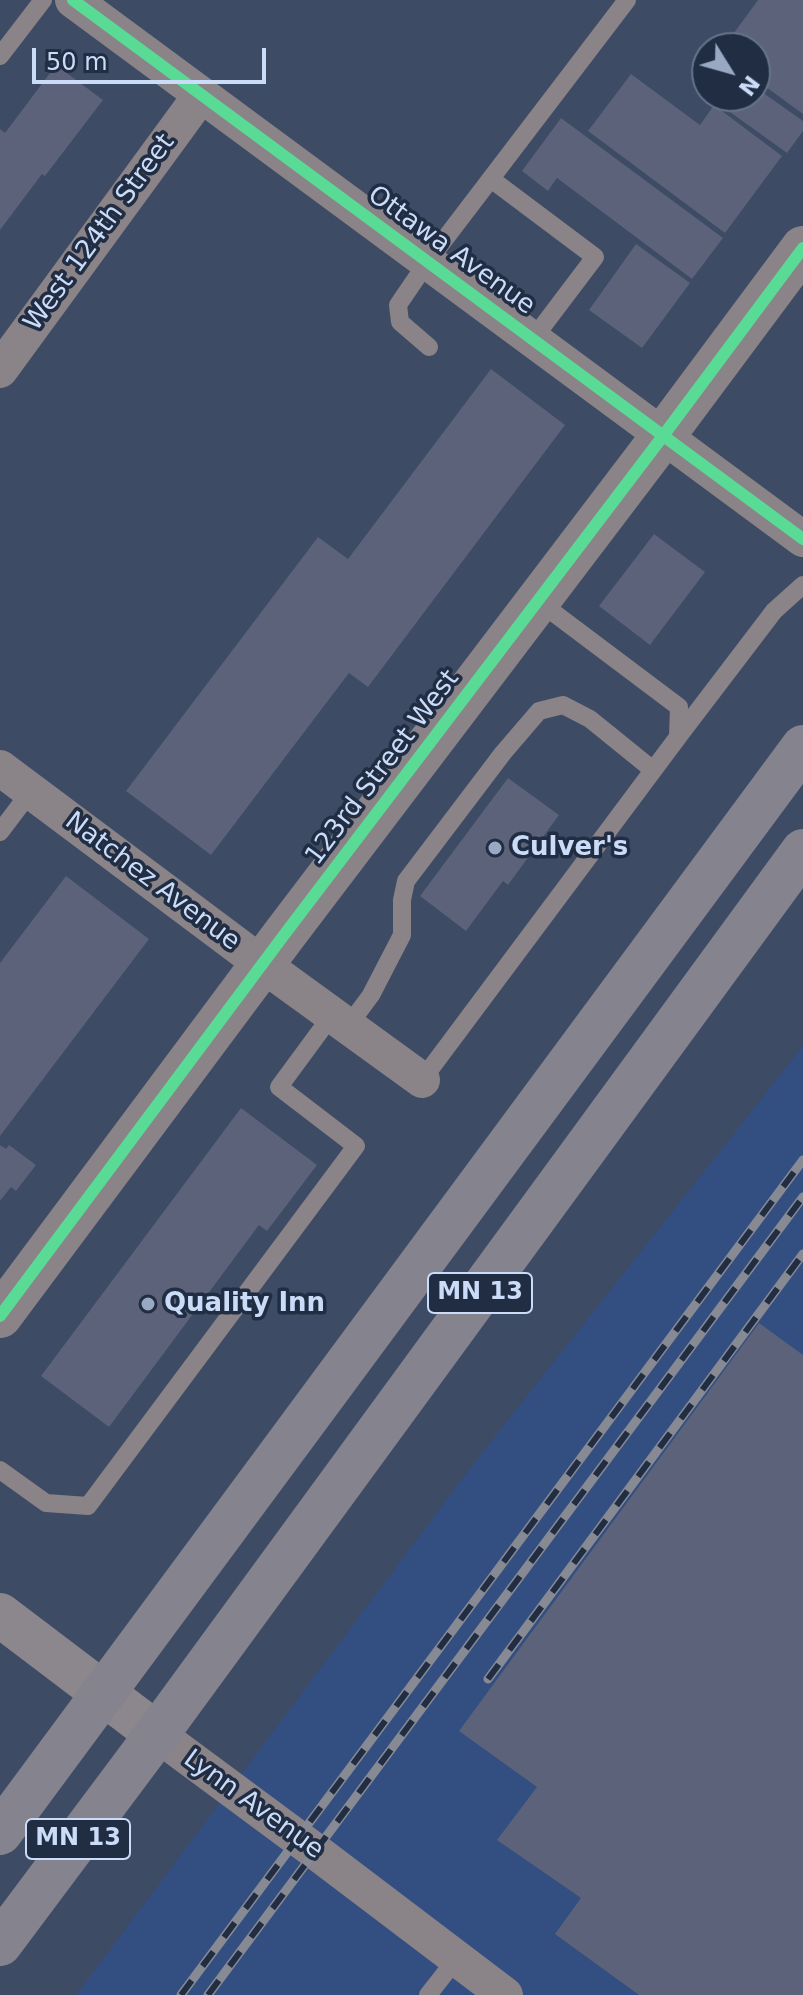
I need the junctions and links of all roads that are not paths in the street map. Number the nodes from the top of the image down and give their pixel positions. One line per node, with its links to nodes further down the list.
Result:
1 (43, 0): 4 (lane)
2 (73, 0): 5 (street, Ottawa Avenue)
3 (627, 0): 6 (lane)
4 (0, 56)
5 (201, 95): 8 (street, Ottawa Avenue); 11 (street, West 124th Street)
6 (491, 179): 8 (lane); 9 (lane)
7 (803, 248): 12 (street, 123rd Street West)
8 (428, 261): 9 (street, Ottawa Avenue); 10 (lane)
9 (533, 339): 12 (street, Ottawa Avenue)
10 (429, 347)
11 (0, 370)
12 (663, 436): 13 (street, Ottawa Avenue); 15 (street, 123rd Street West)
13 (803, 539)
14 (803, 585): 16 (lane)
15 (538, 601): 16 (lane); 23 (street, 123rd Street West)
16 (678, 737): 19 (lane)
17 (803, 747): 29 (highway, MN 13)
18 (0, 768): 20 (street, Natchez Avenue)
19 (653, 770): 24 (lane); 25 (lane)
20 (31, 791): 21 (lane); 23 (street, Natchez Avenue)
21 (0, 832)
22 (803, 851): 30 (highway, MN 13)
23 (262, 964): 24 (street, Natchez Avenue); 26 (street, 123rd Street West)
24 (340, 1021): 25 (street, Natchez Avenue); 27 (lane)
25 (422, 1080)
26 (0, 1316)
27 (0, 1470)
28 (0, 1615): 29 (main road, Lynn Avenue)
29 (103, 1694): 30 (main road, Lynn Avenue); 31 (highway, MN 13)
30 (157, 1734): 32 (highway, MN 13); 33 (street, Lynn Avenue)
31 (0, 1833)
32 (0, 1944)
33 (457, 1958): 34 (lane); 35 (street, Lynn Avenue)
34 (428, 1995)
35 (505, 1995)

